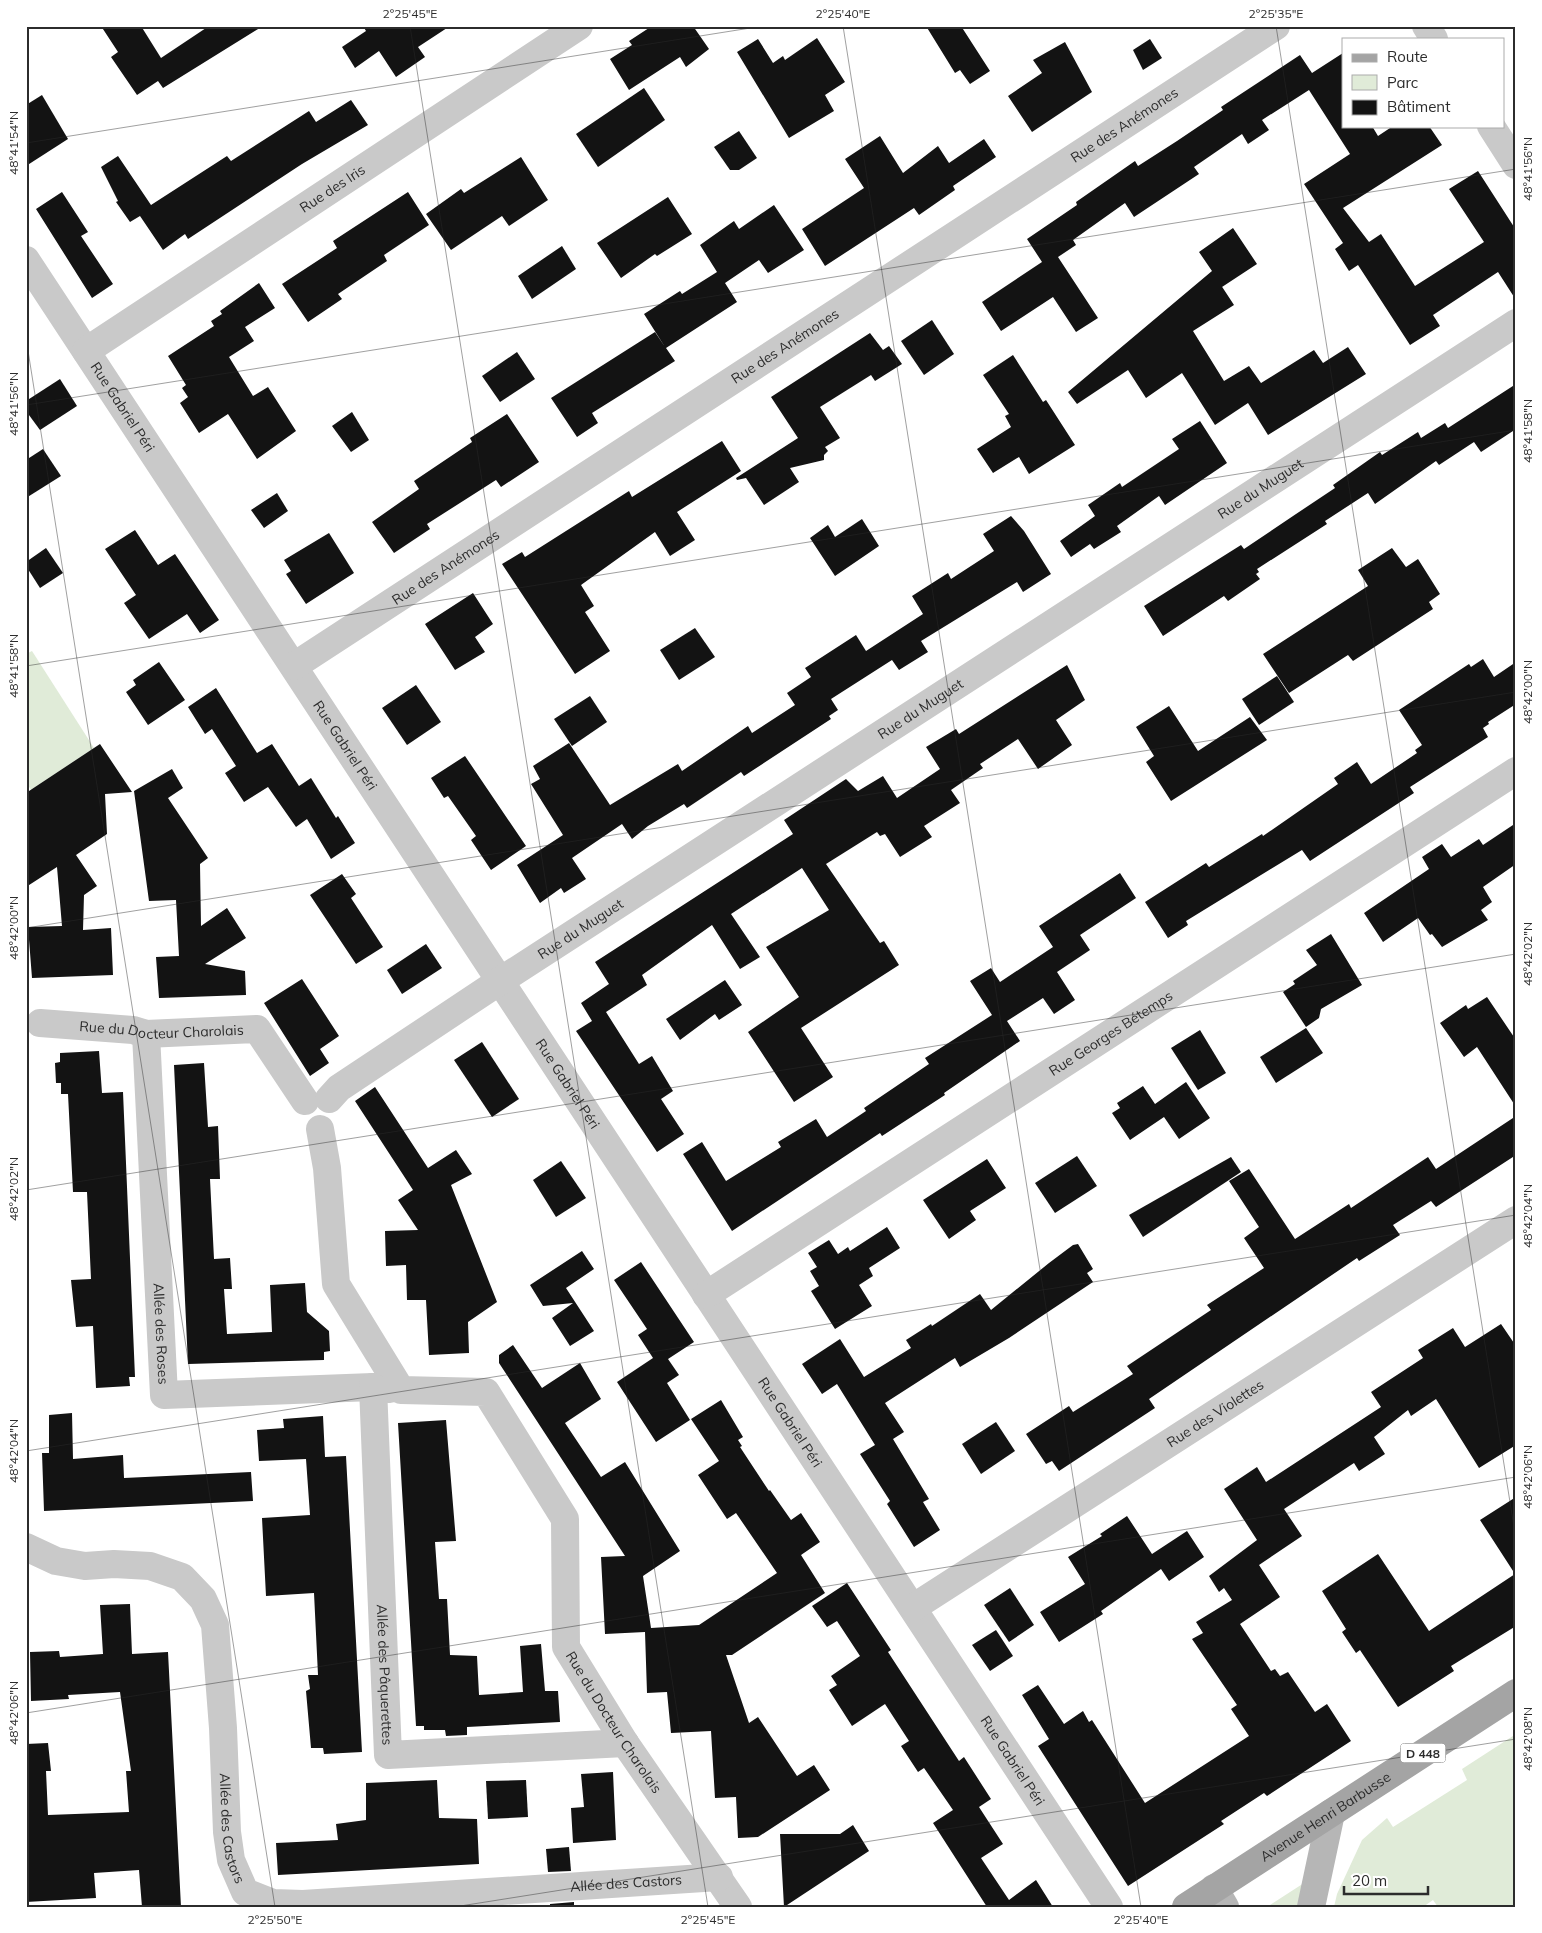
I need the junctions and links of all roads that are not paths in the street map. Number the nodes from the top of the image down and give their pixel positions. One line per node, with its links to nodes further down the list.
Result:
1 (579, 26): 9 (street, Rue des Iris)
2 (1276, 26): 10 (street, Rue des Anémones)
3 (1426, 26): 4 (street)
4 (1433, 38)
5 (1491, 128): 6 (street)
6 (1516, 165)
7 (26, 260): 9 (street, Rue Gabriel Péri)
8 (1516, 323): 12 (street, Rue du Muguet)
9 (86, 351): 10 (street, Rue Gabriel Péri)
10 (294, 666): 12 (street, Rue Gabriel Péri)
11 (1516, 771): 17 (street, Rue Georges Bétemps)
12 (500, 981): 15 (street, Rue du Muguet); 17 (street, Rue Gabriel Péri)
13 (40, 1023): 14 (street, Rue du Docteur Charolais)
14 (146, 1034): 15 (street, Rue du Docteur Charolais); 18 (street, Allée des Roses)
15 (317, 1100): 19 (street, Rue du Docteur Charolais)
16 (1516, 1220): 21 (street, Rue des Violettes)
17 (706, 1294): 21 (street, Rue Gabriel Péri)
18 (373, 1387): 19 (street, Allée des Roses); 23 (street, Allée des Pâquerettes)
19 (401, 1390): 23 (street, Rue du Docteur Charolais)
20 (26, 1547): 25 (street, Allée des Castors)
21 (914, 1607): 28 (street, Rue Gabriel Péri)
22 (1516, 1692): 24 (main road, Avenue Henri Barbusse / D 448)
23 (625, 1744): 25 (street, Rue du Docteur Charolais)
24 (1331, 1813): 26 (main road, Avenue Henri Barbusse / D 448); 30 (street)
25 (719, 1877): 27 (street, Rue du Docteur Charolais)
26 (1220, 1898): 29 (main road, Avenue Henri Barbusse / D 448)
27 (738, 1907)
28 (1109, 1907)
29 (1186, 1907)
30 (1310, 1907)

